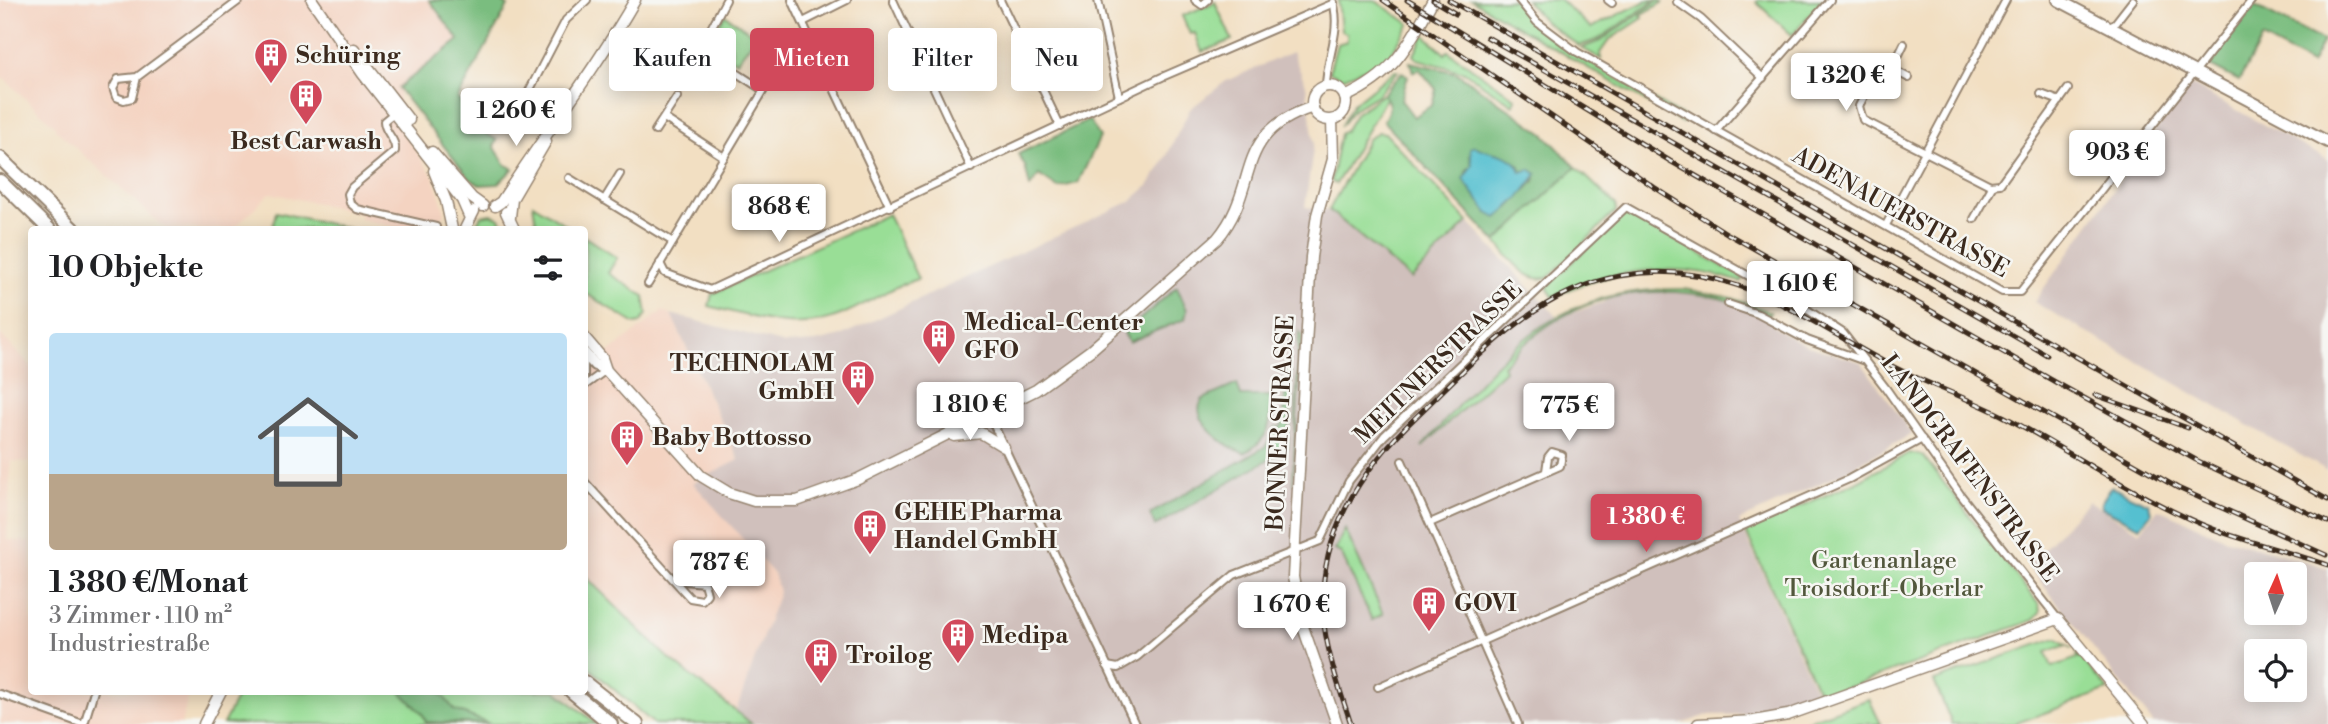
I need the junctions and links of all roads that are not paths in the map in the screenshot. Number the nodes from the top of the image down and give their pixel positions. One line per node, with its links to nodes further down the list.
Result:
1 (240, 0): 30 (street)
2 (312, 0): 22 (main road)
3 (587, 0): 46 (street)
4 (635, 0): 46 (main road)
5 (726, 0): 25 (street)
6 (792, 0): 23 (street)
7 (847, 0): 23 (street)
8 (893, 0): 56 (street)
9 (1000, 0): 48 (street)
10 (1098, 0): 39 (street)
11 (1195, 0): 12 (street)
12 (1208, 0)
13 (1433, 0): 40 (main road)
14 (1519, 0): 50 (street, ADENAUERSTRASSE)
15 (1830, 0): 31 (street)
16 (2006, 0): 53 (street)
17 (2058, 0): 24 (main road)
18 (2133, 0): 24 (street)
19 (2252, 0): 29 (street)
20 (1333, 1): 33 (street); 39 (street)
21 (1677, 2): 31 (street)
22 (323, 15): 43 (main road); 44 (main road)
23 (803, 22): 26 (street)
24 (2112, 27): 29 (main road)
25 (712, 28)
26 (806, 28)
27 (1904, 44): 28 (street)
28 (1892, 69): 32 (street); 53 (street)
29 (2193, 71): 51 (main road); 68 (street, ADENAUERSTRASSE)
30 (137, 77): 30 (street)
31 (1763, 78): 50 (street)
32 (1909, 78)
33 (1326, 87): 40 (main road); 42 (main road)
34 (2068, 89): 41 (street)
35 (763, 91): 54 (street)
36 (835, 91): 63 (street)
37 (2041, 94): 41 (street)
38 (677, 97): 45 (street)
39 (1119, 97): 48 (street)
40 (1345, 97): 47 (main road)
41 (2060, 101): 60 (street)
42 (1313, 107): 47 (main road); 84 (main road)
43 (395, 112): 44 (street); 52 (main road); 71 (street)
44 (407, 117): 62 (main road)
45 (664, 118): 49 (street); 54 (street)
46 (558, 119): 62 (main road); 66 (main road)
47 (1332, 120): 92 (main road, BONNER STRASSE)
48 (1059, 126): 56 (street)
49 (655, 131)
50 (1716, 131): 68 (street, ADENAUERSTRASSE)
51 (2328, 142)
52 (423, 148): 65 (main road); 72 (main road)
53 (1925, 152): 60 (street); 68 (street)
54 (724, 157): 75 (street)
55 (0, 158): 70 (highway)
56 (971, 168): 63 (street)
57 (620, 174): 61 (street)
58 (569, 178): 61 (street)
59 (0, 181): 69 (highway)
60 (1993, 185): 67 (street)
61 (604, 200): 75 (street)
62 (489, 206): 65 (main road); 66 (main road)
63 (890, 206): 76 (street)
64 (1626, 207): 81 (street, LANDGRAFENSTRASSE); 92 (street, MEITNERSTRASSE)
65 (469, 216): 73 (main road)
66 (510, 217): 74 (main road)
67 (1975, 219)
68 (1886, 225)
69 (43, 226)
70 (71, 226)
71 (432, 226)
72 (451, 226)
73 (466, 226)
74 (513, 226)
75 (673, 242): 76 (street)
76 (660, 263): 77 (street)
77 (648, 284)
78 (1728, 304): 81 (street)
79 (588, 342): 82 (main road)
80 (588, 357): 82 (main road)
81 (1864, 361): 85 (street, LANDGRAFENSTRASSE)
82 (606, 370): 83 (street); 86 (main road)
83 (588, 383)
84 (989, 415): 86 (main road); 87 (street)
85 (1922, 439): 94 (street, LANDGRAFENSTRASSE); 95 (street)
86 (937, 442): 87 (main road)
87 (1004, 447): 96 (street)
88 (1402, 461): 91 (street)
89 (1546, 471): 91 (street)
90 (588, 485): 93 (street)
91 (1430, 523): 95 (street)
92 (1294, 552): 96 (street, MEITNERSTRASSE); 108 (main road, BONNER STRASSE)
93 (675, 580): 93 (street)
94 (2058, 619): 110 (main road); 111 (main road, LANDGRAFENSTRASSE)
95 (1482, 642): 98 (street); 109 (street)
96 (1107, 666): 107 (street)
97 (588, 685): 106 (highway)
98 (1378, 687)
99 (0, 694): 103 (street)
100 (93, 695): 103 (street)
101 (219, 695): 104 (main road)
102 (576, 695): 105 (highway)
103 (83, 724)
104 (204, 724)
105 (611, 724)
106 (637, 724)
107 (1135, 724)
108 (1337, 724)
109 (1518, 724)
110 (1698, 724)
111 (2144, 724)

